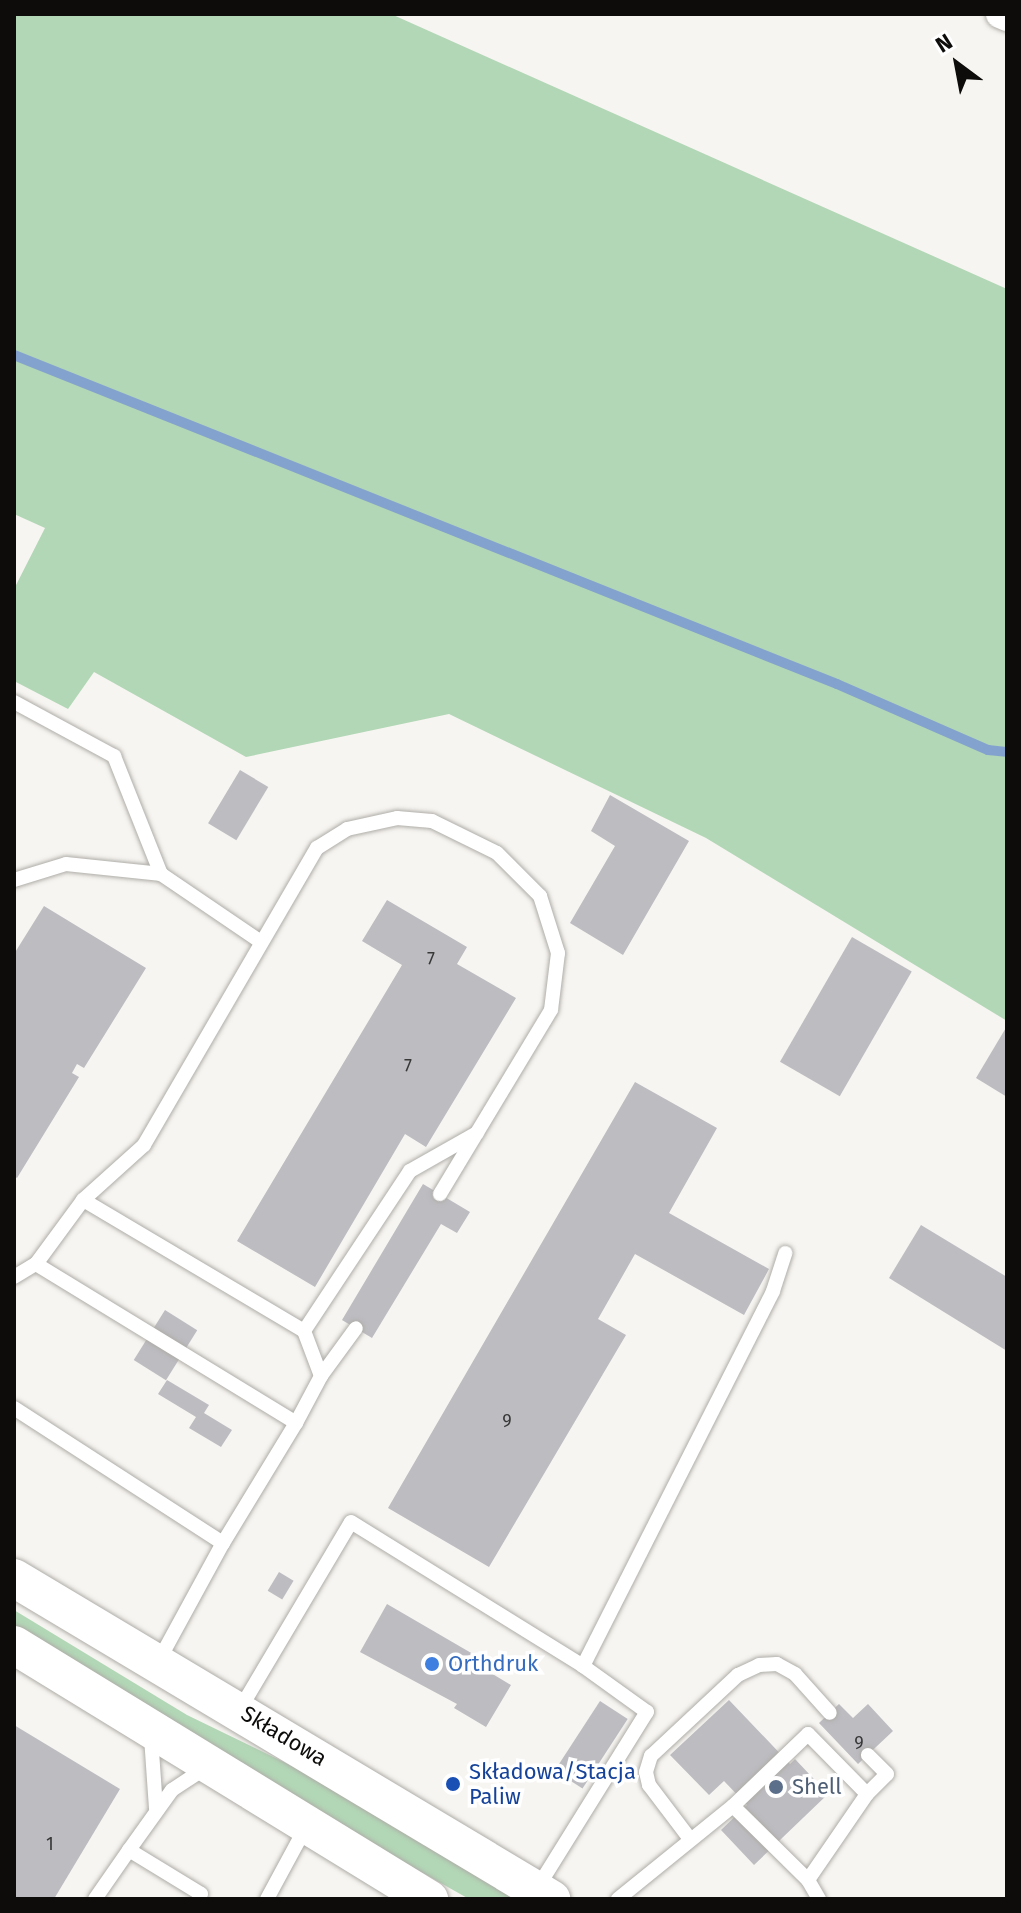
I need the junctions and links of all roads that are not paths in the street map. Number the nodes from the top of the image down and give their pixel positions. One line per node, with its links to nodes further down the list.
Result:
1 (1000, 14): 2 (street)
2 (1007, 17)
3 (14, 702): 4 (lane)
4 (161, 874): 5 (lane); 6 (lane)
5 (14, 880)
6 (261, 942): 7 (lane); 9 (lane)
7 (481, 1131): 8 (lane); 14 (lane)
8 (440, 1194)
9 (83, 1200): 11 (lane); 14 (lane)
10 (785, 1253): 22 (lane)
11 (36, 1264): 12 (lane); 17 (lane)
12 (14, 1277)
13 (356, 1328): 15 (lane)
14 (304, 1331): 15 (lane)
15 (321, 1376): 17 (lane)
16 (14, 1408): 18 (lane)
17 (296, 1423): 18 (lane)
18 (223, 1543): 21 (lane)
19 (14, 1578): 21 (main road, Składowa)
20 (14, 1645): 25 (main road)
21 (157, 1662): 23 (main road, Składowa)
22 (583, 1666): 23 (lane); 35 (lane)
23 (240, 1709): 35 (main road, Składowa)
24 (830, 1713): 32 (lane)
25 (150, 1728): 27 (main road); 30 (lane)
26 (868, 1755): 28 (lane)
27 (210, 1765): 30 (lane); 31 (main road)
28 (867, 1794): 29 (lane); 34 (lane)
29 (733, 1806): 32 (lane); 34 (lane)
30 (156, 1809): 33 (lane)
31 (307, 1825): 38 (lane); 39 (main road)
32 (690, 1839): 40 (lane)
33 (129, 1850): 36 (lane); 37 (lane)
34 (808, 1880): 41 (lane)
35 (543, 1894)
36 (95, 1899)
37 (199, 1899)
38 (267, 1899)
39 (429, 1899)
40 (618, 1899)
41 (819, 1899)

